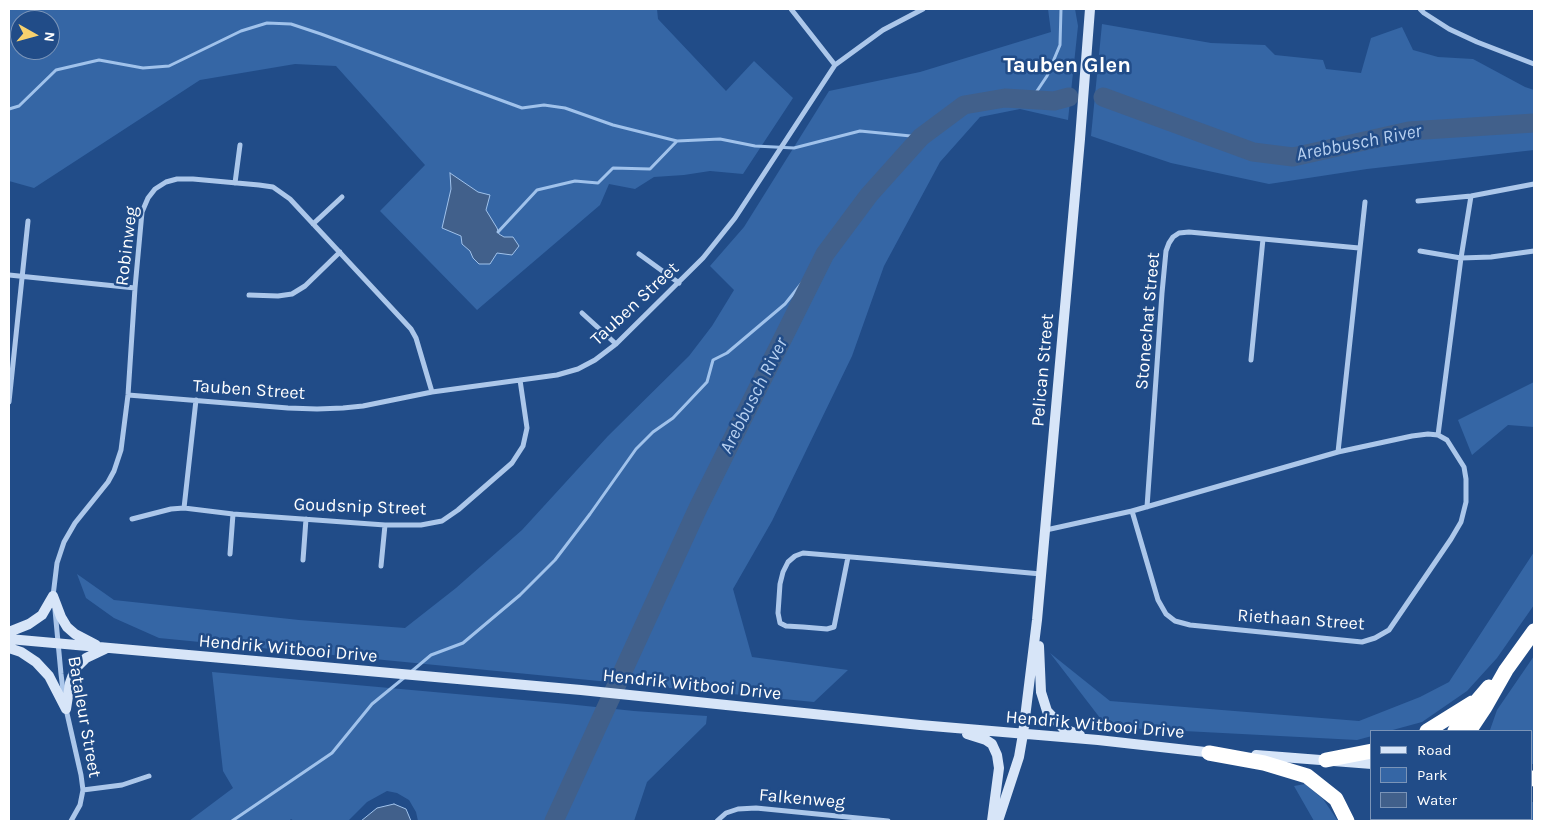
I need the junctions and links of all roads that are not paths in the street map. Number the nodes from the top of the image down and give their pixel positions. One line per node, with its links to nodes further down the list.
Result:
1 (791, 9): 6 (street)
2 (923, 9): 6 (street, Tauben Street)
3 (1090, 9): 46 (main road, Pelican Street)
4 (1420, 9): 5 (street)
5 (1534, 64)
6 (835, 65): 25 (street, Tauben Street)
7 (240, 145): 8 (street)
8 (235, 183): 15 (street, Robinweg); 26 (street, Robinweg)
9 (1534, 184): 11 (street)
10 (342, 196): 15 (street)
11 (1471, 196): 12 (street); 22 (street)
12 (1418, 201)
13 (1365, 202): 17 (street)
14 (28, 221): 24 (street)
15 (313, 224): 20 (street, Robinweg)
16 (1263, 239): 17 (street, Stonechat Street); 30 (street); 39 (street, Stonechat Street)
17 (1359, 248): 38 (street)
18 (1420, 250): 22 (street)
19 (1534, 251): 22 (street)
20 (340, 252): 27 (street); 33 (street, Robinweg)
21 (640, 254): 25 (street)
22 (1461, 258): 37 (street)
23 (9, 275): 24 (street)
24 (22, 276): 26 (street); 32 (street)
25 (678, 283): 29 (street, Tauben Street)
26 (135, 288): 34 (street, Robinweg)
27 (249, 295)
28 (582, 313): 29 (street)
29 (616, 344): 31 (street, Tauben Street)
30 (1251, 360)
31 (520, 380): 33 (street, Tauben Street); 45 (street, Goudsnip Street)
32 (9, 391): 36 (street)
33 (432, 392): 35 (street, Tauben Street)
34 (128, 395): 35 (street, Tauben Street); 52 (street, Robinweg)
35 (196, 400): 40 (street)
36 (9, 402)
37 (1438, 435): 38 (street); 41 (street, Riethaan Street)
38 (1338, 452): 39 (street)
39 (1147, 507): 41 (street)
40 (184, 508): 42 (street, Goudsnip Street); 43 (street, Goudsnip Street)
41 (1132, 511): 46 (street)
42 (234, 514): 44 (street, Goudsnip Street); 47 (street)
43 (132, 519)
44 (306, 520): 45 (street, Goudsnip Street); 49 (street)
45 (384, 525): 50 (street)
46 (1046, 530): 51 (main road, Pelican Street)
47 (230, 554)
48 (848, 557): 48 (street); 51 (street)
49 (302, 560)
50 (381, 566)
51 (1042, 574): 53 (main road, Pelican Street)
52 (53, 596): 55 (main road); 57 (street, Robinweg); 59 (main road)
53 (1037, 620): 68 (main road, Pelican Street); 69 (main road)
54 (1534, 630): 60 (highway)
55 (9, 632)
56 (9, 639): 57 (main road, Hendrik Witbooi Drive)
57 (58, 644): 59 (main road, Hendrik Witbooi Drive); 62 (street, Bataleur Street)
58 (9, 648): 62 (main road)
59 (106, 649): 62 (main road); 63 (main road, Hendrik Witbooi Drive)
60 (1506, 670): 61 (highway); 66 (highway); 67 (highway)
61 (1477, 700): 64 (highway); 65 (highway)
62 (66, 709): 75 (street, Bataleur Street)
63 (920, 725): 68 (main road, Hendrik Witbooi Drive); 80 (main road)
64 (1429, 730)
65 (1456, 730)
66 (1470, 730)
67 (1482, 730)
68 (1023, 734): 69 (main road, Hendrik Witbooi Drive); 81 (main road, Pelican Street)
69 (1098, 740): 71 (main road, Hendrik Witbooi Drive)
70 (1370, 751): 72 (highway)
71 (1209, 753): 72 (main road, Hendrik Witbooi Drive); 82 (highway)
72 (1326, 760): 73 (main road, Hendrik Witbooi Drive)
73 (1370, 764)
74 (149, 776): 75 (street)
75 (83, 790): 77 (street, Bataleur Street)
76 (857, 820): 78 (street, Falkenweg); 79 (street, Falkenweg)
77 (71, 821)
78 (717, 821)
79 (888, 821)
80 (992, 821)
81 (998, 821)
82 (1347, 821)

